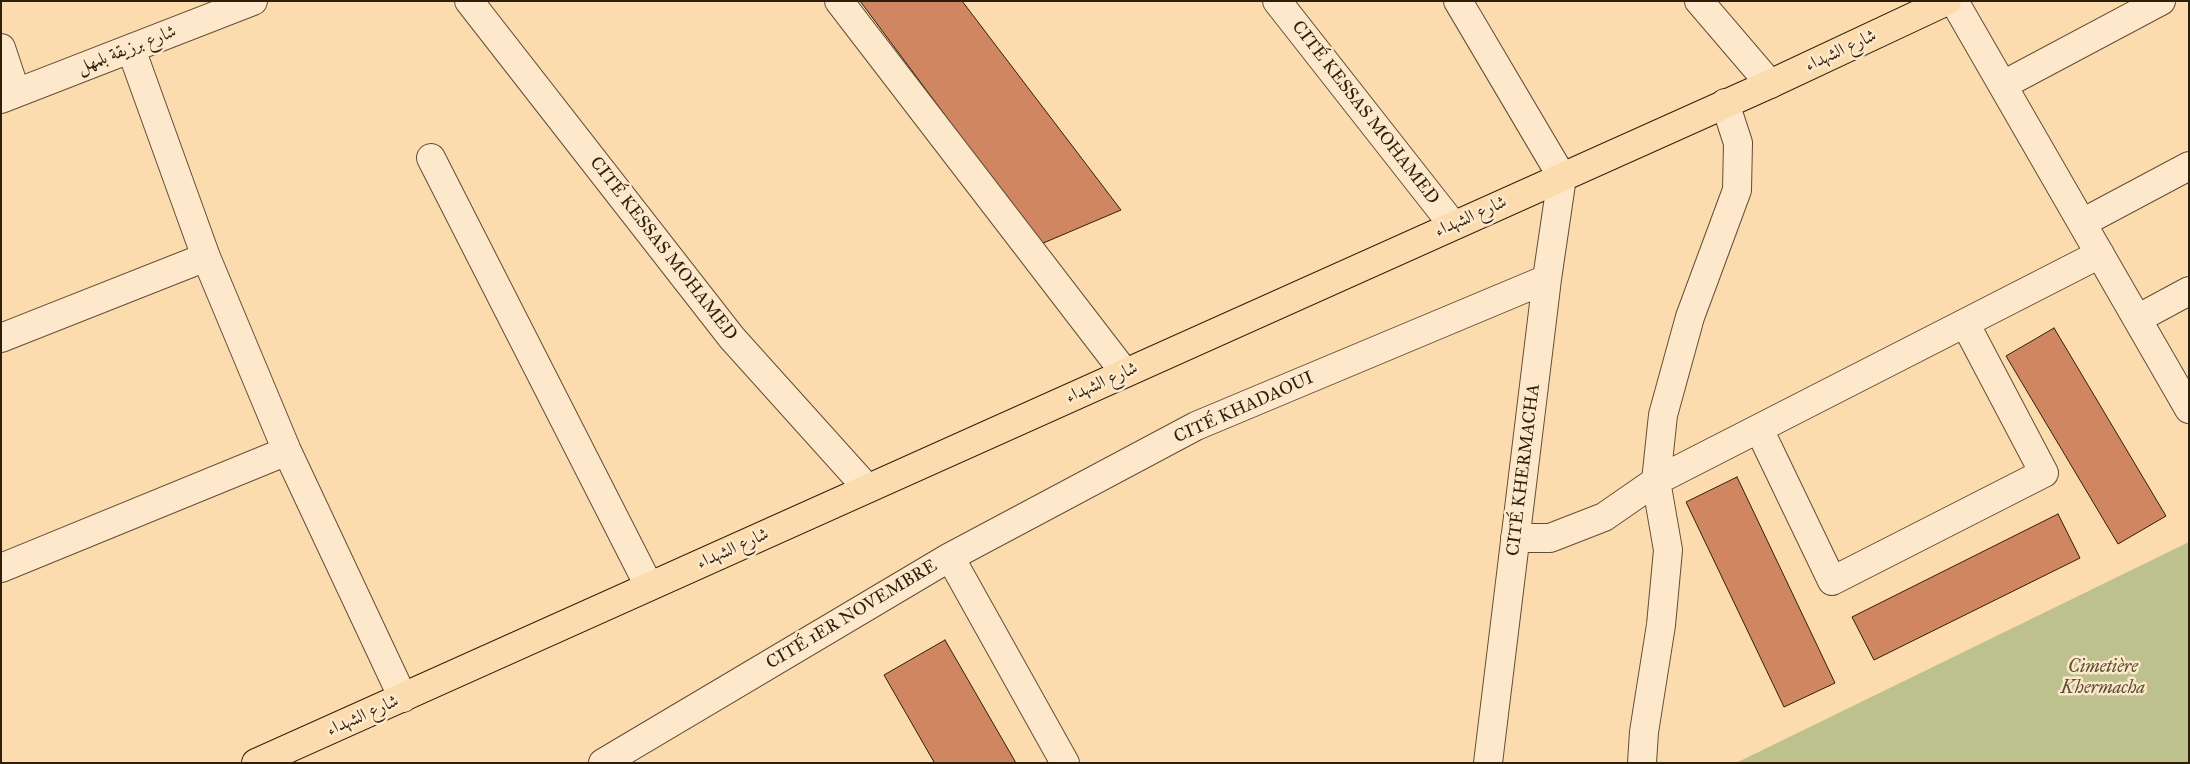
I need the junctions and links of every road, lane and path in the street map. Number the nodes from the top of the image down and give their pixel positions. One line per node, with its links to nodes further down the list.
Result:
1 (253, 1): 11 (street, شارع برزيقة بلمهل)
2 (470, 1): 33 (street, CITÉ KESSAS MOHAMED)
3 (839, 1): 28 (street)
4 (1276, 1): 20 (street, CITÉ KESSAS MOHAMED)
5 (1458, 1): 18 (street)
6 (1699, 1): 12 (street)
7 (1947, 1): 12 (main road, شارع الشهداء)
8 (1954, 1): 13 (street)
9 (2161, 1): 13 (street)
10 (1, 48): 14 (street)
11 (131, 49): 14 (street, شارع برزيقة بلمهل); 22 (street)
12 (1770, 84): 15 (main road, شارع الشهداء)
13 (2003, 85): 19 (street)
14 (9, 96)
15 (1725, 103): 18 (main road, شارع الشهداء); 32 (street)
16 (430, 158): 37 (street)
17 (2189, 166): 19 (street)
18 (1562, 177): 20 (main road, شارع الشهداء); 23 (street, CITÉ KHERMACHA)
19 (2082, 223): 21 (street)
20 (1453, 226): 28 (main road, شارع الشهداء)
21 (2100, 254): 25 (street); 26 (street)
22 (206, 257): 27 (street); 31 (street)
23 (1547, 278): 34 (street, CITÉ KHERMACHA); 35 (street, CITÉ KHADAOUI)
24 (2189, 290): 25 (street)
25 (2137, 319): 29 (street)
26 (1965, 323): 30 (street); 30 (street)
27 (1, 338)
28 (1125, 373): 33 (main road, شارع الشهداء)
29 (2189, 409)
30 (1759, 429): 32 (street)
31 (287, 450): 36 (street); 38 (street)
32 (1656, 481): 34 (street); 43 (street)
33 (867, 488): 37 (main road, شارع الشهداء)
34 (1516, 538): 42 (street, CITÉ KHERMACHA)
35 (950, 557): 40 (street, CITÉ 1ER NOVEMBRE); 41 (street, CITÉ 1ER NOVEMBRE)
36 (1, 568)
37 (649, 586): 38 (main road, شارع الشهداء)
38 (403, 698): 39 (main road, شارع الشهداء)
39 (256, 763)
40 (603, 763)
41 (1065, 763)
42 (1488, 763)
43 (1642, 763)

